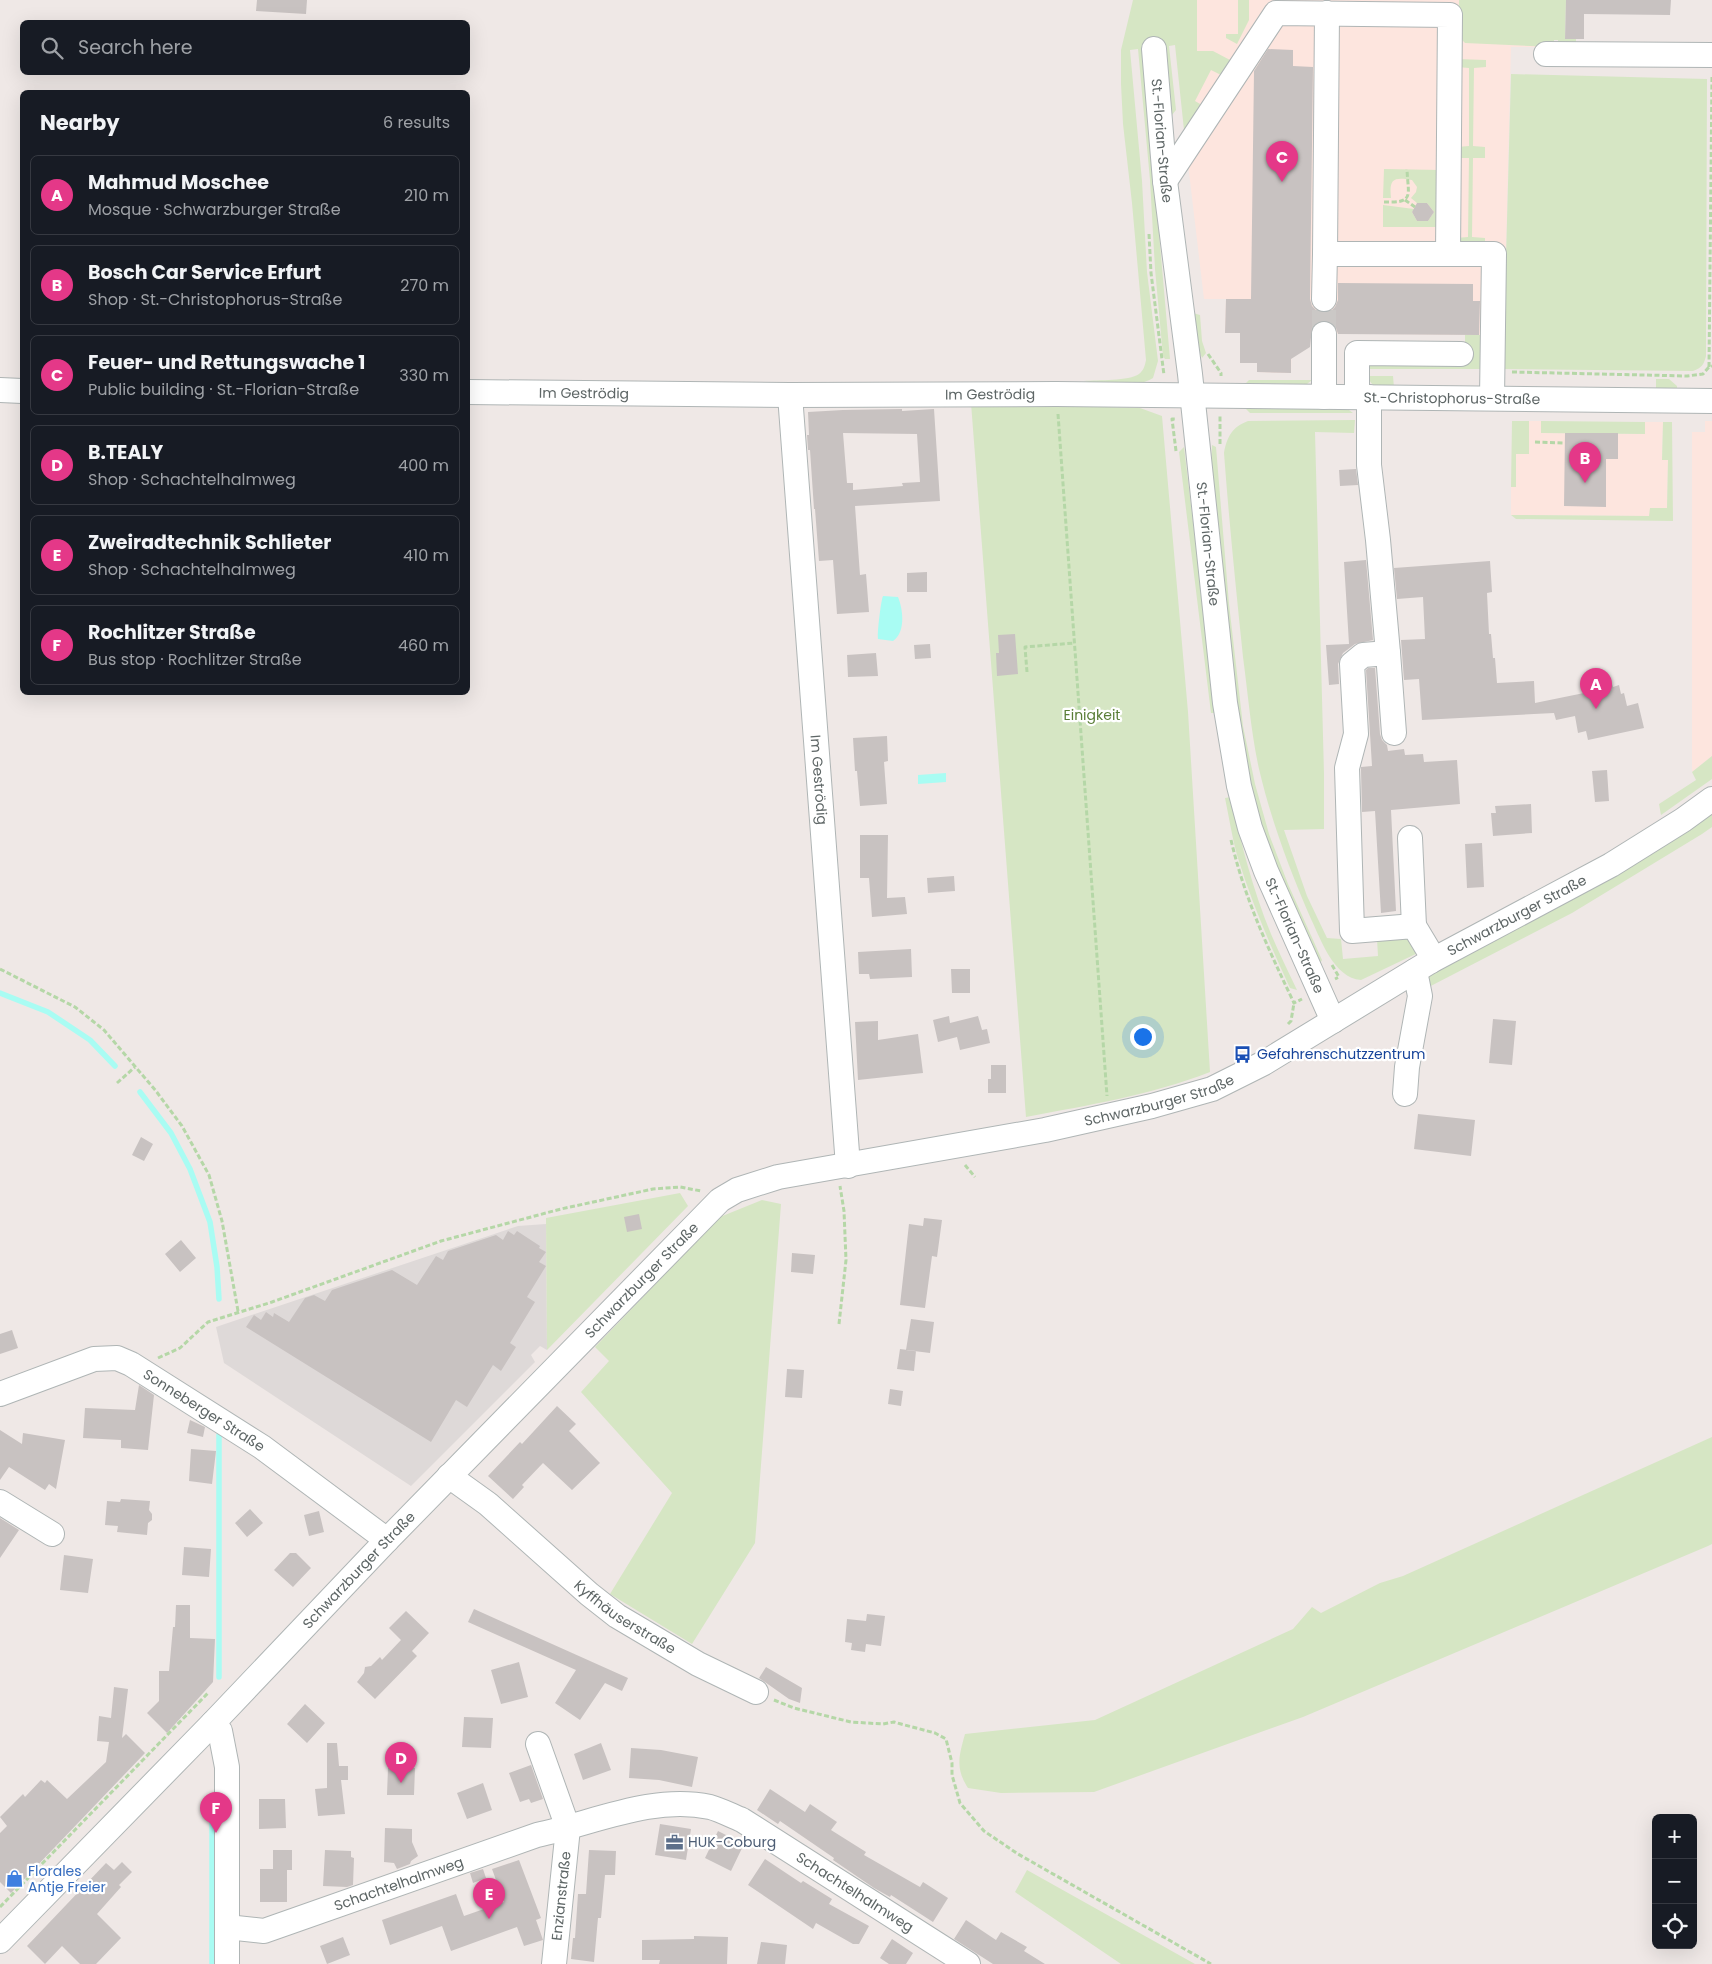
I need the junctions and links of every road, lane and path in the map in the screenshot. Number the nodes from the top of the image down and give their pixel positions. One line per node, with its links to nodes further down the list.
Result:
1 (1327, 13): 7 (street); 12 (street); 13 (street)
2 (1154, 49): 7 (street, St.-Florian-Straße)
3 (1546, 54): 4 (street)
4 (1712, 55)
5 (1712, 78): 11 (path)
6 (1407, 169): 8 (path)
7 (1165, 181): 24 (street, St.-Florian-Straße)
8 (1405, 200): 9 (path); 10 (path)
9 (1384, 202)
10 (1415, 207)
11 (1711, 238): 17 (path)
12 (1325, 254): 13 (street); 14 (street)
13 (1448, 254): 28 (street)
14 (1324, 300)
15 (1324, 334): 26 (street)
16 (1461, 354): 27 (street)
17 (1709, 366)
18 (1221, 373): 25 (path)
19 (0, 390): 20 (street)
20 (20, 390)
21 (470, 392): 23 (street, Im Geströdig)
22 (1056, 394): 23 (street, Im Geströdig); 24 (street, Im Geströdig); 33 (path)
23 (790, 395): 49 (street, Im Geströdig)
24 (1192, 396): 25 (street, St.-Christophorus-Straße); 44 (street, St.-Florian-Straße)
25 (1221, 396): 26 (street, St.-Christophorus-Straße); 32 (path)
26 (1324, 397): 27 (street, St.-Christophorus-Straße)
27 (1363, 397): 28 (street, St.-Christophorus-Straße); 34 (street)
28 (1492, 398): 29 (street, St.-Christophorus-Straße)
29 (1712, 400)
30 (1535, 442): 31 (path)
31 (1565, 443)
32 (1220, 449)
33 (1074, 643): 35 (path); 48 (path)
34 (1388, 653): 36 (street); 39 (street)
35 (1027, 672)
36 (1394, 733)
37 (1712, 799): 41 (street, Schwarzburger Straße)
38 (1410, 838): 39 (street)
39 (1414, 926): 41 (street)
40 (1329, 960): 43 (path)
41 (1423, 966): 44 (street, Schwarzburger Straße); 47 (street)
42 (0, 970): 45 (path)
43 (1339, 977)
44 (1333, 1021): 48 (street, Schwarzburger Straße)
45 (135, 1067): 46 (path); 51 (path)
46 (117, 1084)
47 (1405, 1094)
48 (1112, 1116): 49 (street, Schwarzburger Straße)
49 (842, 1166): 50 (street, Schwarzburger Straße); 52 (path)
50 (720, 1200): 51 (path); 55 (street, Schwarzburger Straße)
51 (238, 1311): 53 (path)
52 (840, 1324)
53 (142, 1371): 54 (street, Sonneberger Straße); 58 (street, Sonneberger Straße)
54 (0, 1394)
55 (449, 1476): 58 (street, Schwarzburger Straße); 59 (street, Kyffhäuserstraße)
56 (0, 1502): 57 (street)
57 (52, 1534)
58 (387, 1540): 61 (street, Schwarzburger Straße)
59 (756, 1692): 70 (path)
60 (208, 1693): 64 (path)
61 (213, 1723): 65 (street); 66 (street, Schwarzburger Straße)
62 (538, 1744): 63 (street)
63 (568, 1828): 65 (street, Schachtelhalmweg); 68 (street, Enzianstraße); 69 (street, Schachtelhalmweg)
64 (0, 1907)
65 (227, 1928): 67 (street)
66 (0, 1941)
67 (227, 1964)
68 (554, 1964)
69 (968, 1964)
70 (1212, 1964)

